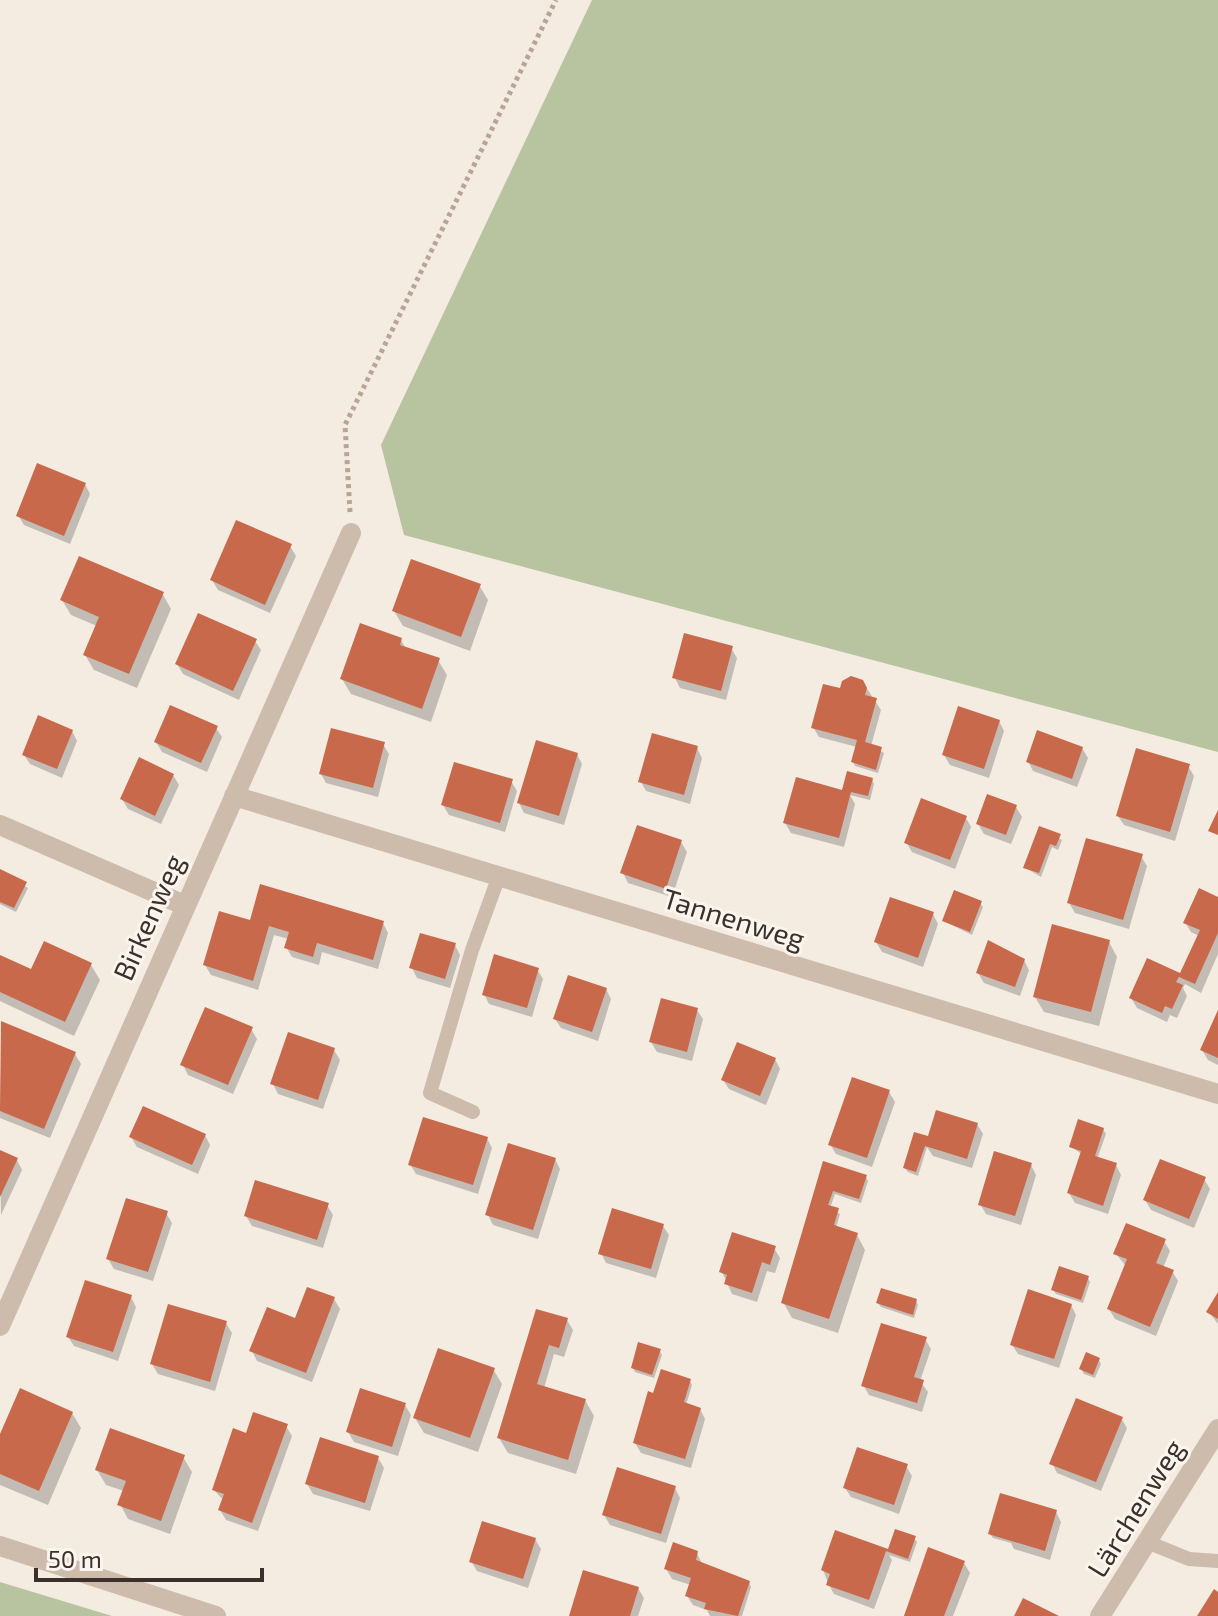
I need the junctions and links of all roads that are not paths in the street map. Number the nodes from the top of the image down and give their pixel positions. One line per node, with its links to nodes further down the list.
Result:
1 (351, 533): 2 (street, Birkenweg)
2 (234, 796): 4 (street, Tannenweg); 5 (street, Birkenweg)
3 (0, 825): 5 (street)
4 (499, 876): 6 (street, Tannenweg); 7 (lane)
5 (184, 905): 8 (street, Birkenweg)
6 (1218, 1094)
7 (473, 1112)
8 (0, 1326)
9 (1218, 1429): 10 (street, Lärchenweg)
10 (1147, 1542): 12 (lane); 14 (street, Lärchenweg)
11 (0, 1546): 13 (street)
12 (1218, 1561)
13 (216, 1616)
14 (1100, 1616)

